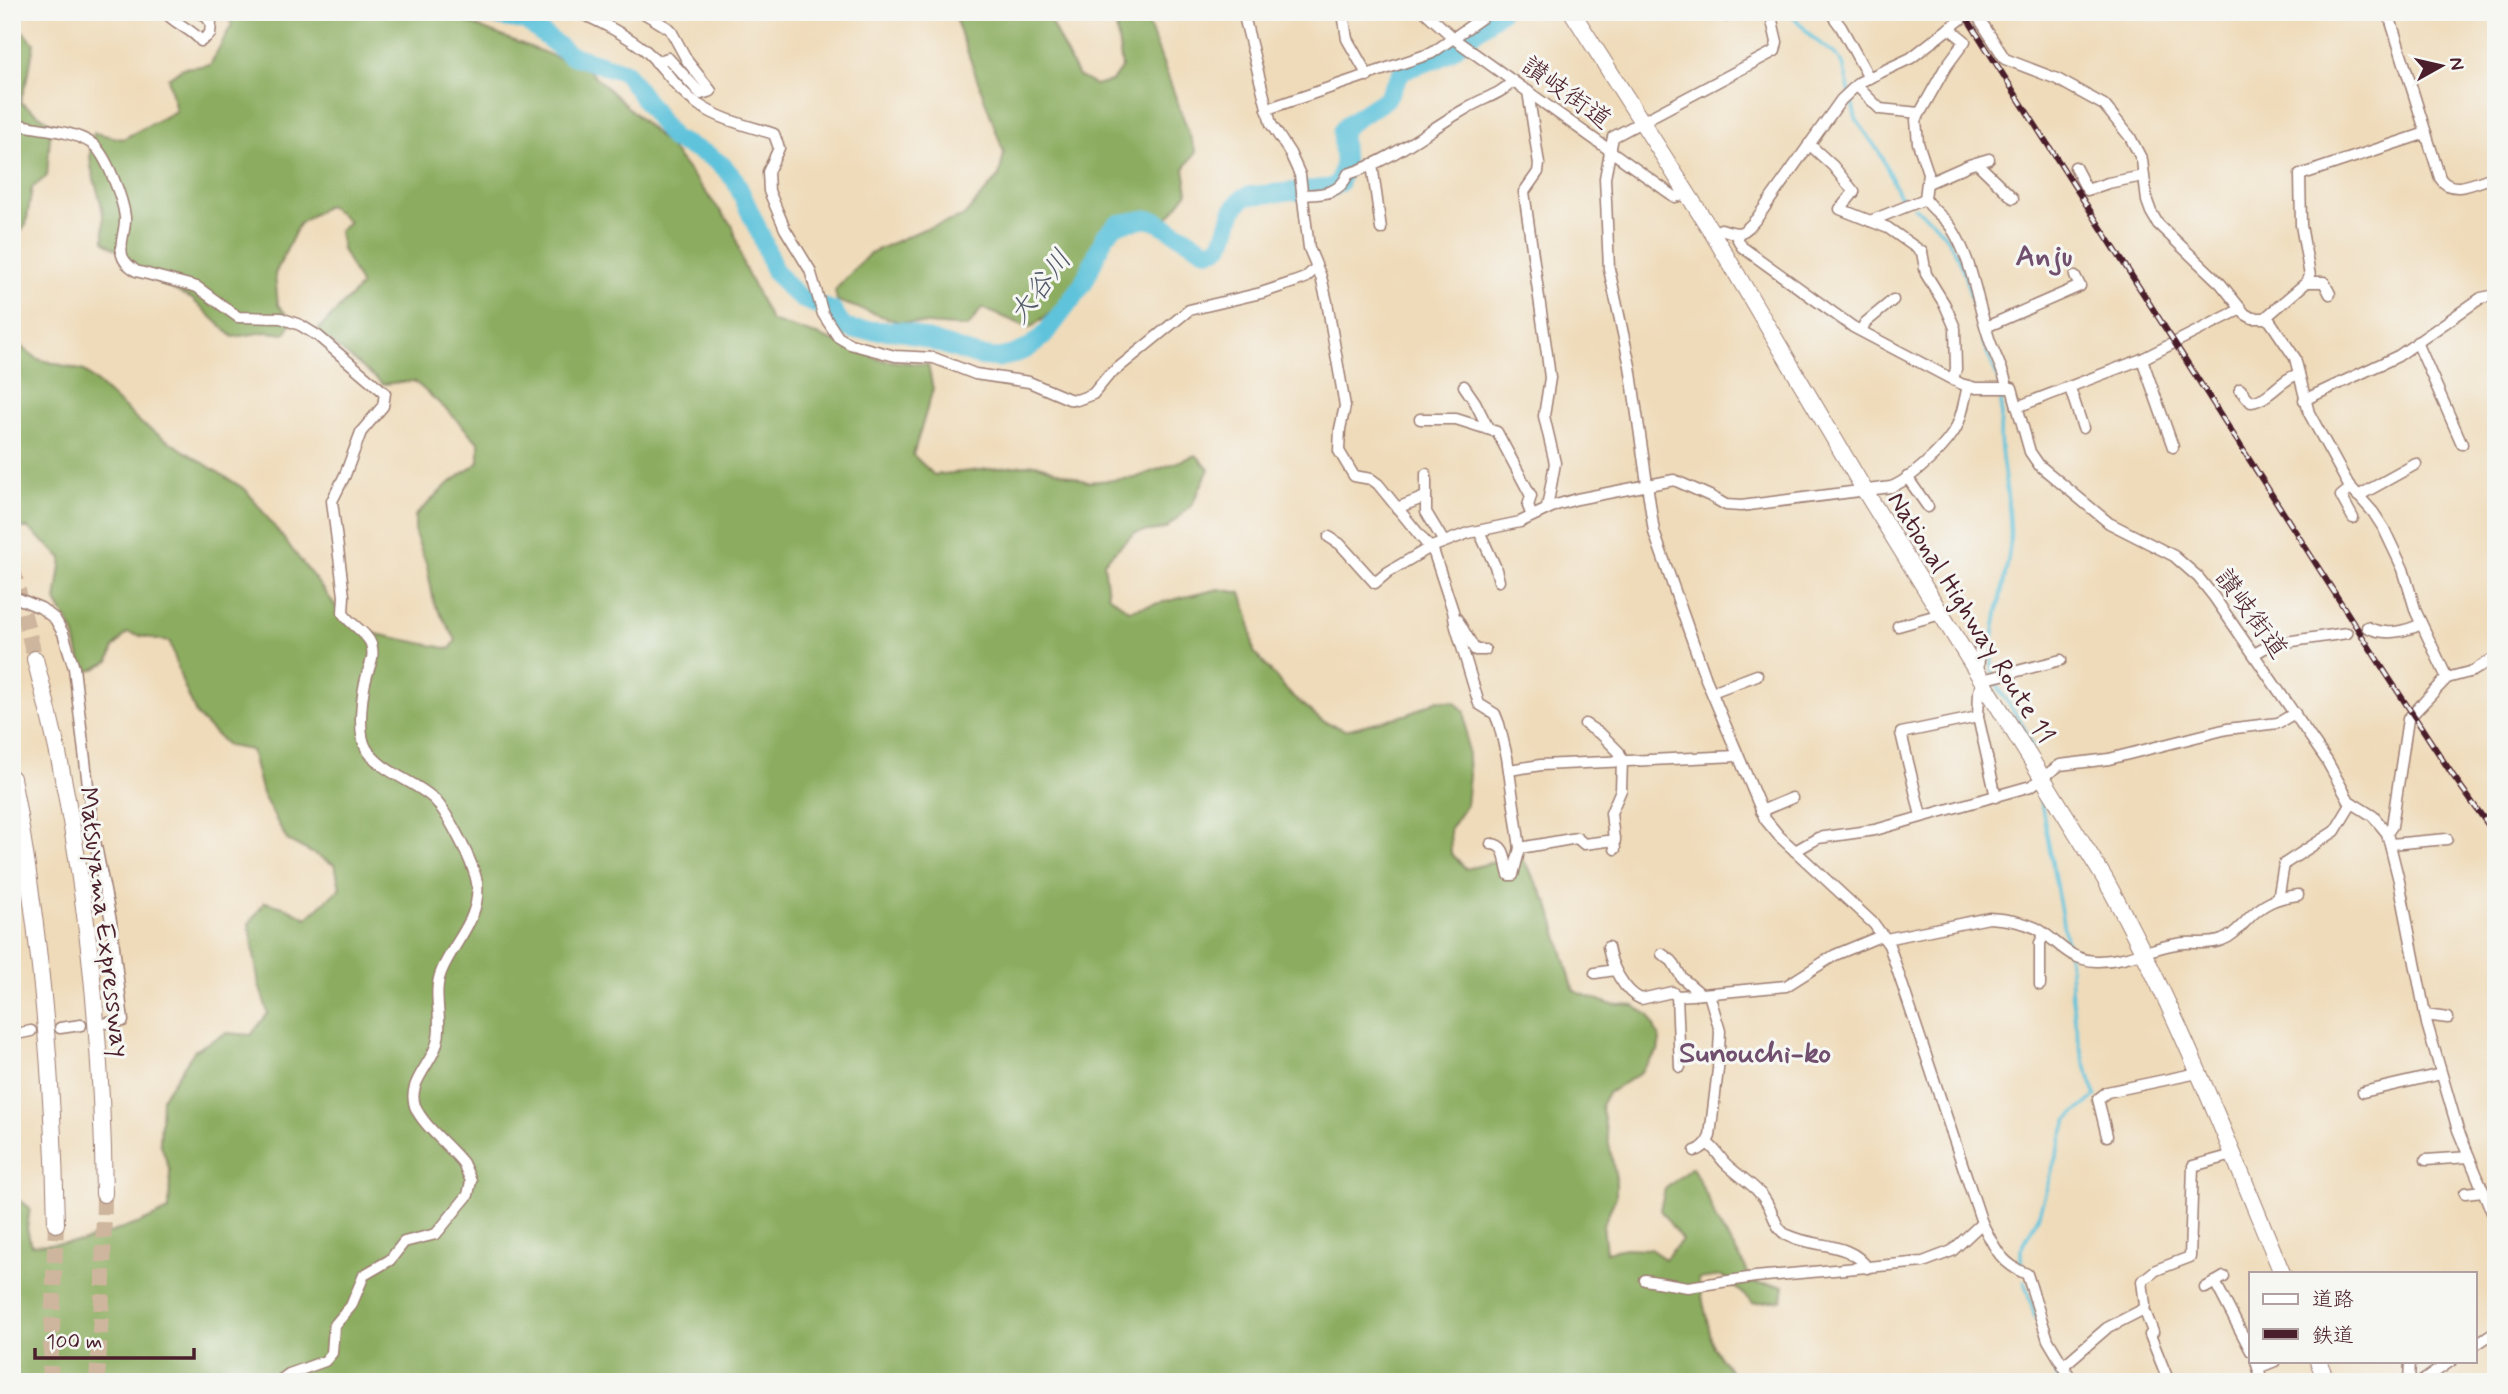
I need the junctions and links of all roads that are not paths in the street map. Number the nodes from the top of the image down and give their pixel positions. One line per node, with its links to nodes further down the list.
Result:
1 (165, 12): 2 (street)
2 (195, 12)
3 (576, 12): 16 (street)
4 (642, 12): 16 (street)
5 (1243, 12): 22 (street)
6 (1424, 12): 15 (street, 讃岐街道)
7 (1490, 12): 15 (street)
8 (1573, 12): 24 (highway, National Highway Route 11)
9 (1770, 12): 24 (street)
10 (1973, 12): 14 (street); 33 (street)
11 (2388, 12): 26 (street)
12 (1343, 13): 17 (street)
13 (1833, 13): 18 (street)
14 (1949, 28): 18 (street); 23 (street)
15 (1459, 42): 17 (street); 19 (street, 讃岐街道)
16 (656, 62): 44 (street)
17 (1368, 76): 22 (street)
18 (1869, 78): 20 (street)
19 (1513, 81): 21 (street, 讃岐街道); 31 (street)
20 (1856, 85): 23 (street); 27 (street)
21 (1528, 91): 28 (street, 讃岐街道); 79 (street)
22 (1267, 109): 37 (street)
23 (1919, 113): 35 (street)
24 (1642, 121): 28 (street); 36 (highway, National Highway Route 11)
25 (12, 123): 170 (street)
26 (2426, 133): 34 (street); 46 (street)
27 (1809, 144): 40 (street); 43 (street)
28 (1611, 153): 36 (street, 讃岐街道); 73 (street)
29 (1989, 159): 30 (street)
30 (1977, 163): 35 (street); 38 (street)
31 (1372, 164): 37 (street); 41 (street)
32 (2075, 167): 33 (street)
33 (2143, 176): 50 (street)
34 (2496, 176)
35 (1928, 183): 39 (street)
36 (1687, 194): 42 (highway, National Highway Route 11)
37 (1302, 195): 44 (street)
38 (2013, 198)
39 (1925, 199): 40 (street); 52 (street, 讃岐街道)
40 (1870, 221): 57 (street)
41 (1381, 229)
42 (1713, 234): 43 (street); 74 (highway, National Highway Route 11)
43 (1735, 234): 53 (street)
44 (1316, 268): 78 (street)
45 (2075, 276): 52 (street)
46 (2307, 282): 47 (street); 51 (street)
47 (2330, 294)
48 (2496, 295): 54 (street)
49 (1893, 299): 53 (street)
50 (2241, 309): 51 (street); 55 (street)
51 (2266, 318): 56 (street)
52 (1986, 327): 60 (street, 讃岐街道)
53 (1861, 331): 57 (street)
54 (2417, 342): 63 (street); 68 (street)
55 (2142, 359): 61 (street); 69 (street)
56 (2299, 374): 62 (street); 63 (street)
57 (1953, 379): 59 (street)
58 (1464, 386): 66 (street)
59 (1968, 386): 60 (street); 72 (street)
60 (2007, 386): 64 (street, 讃岐街道)
61 (2070, 388): 64 (street); 67 (street)
62 (2240, 389)
63 (2304, 400): 75 (street)
64 (2017, 407): 96 (street, 讃岐街道)
65 (1420, 419): 66 (street)
66 (1488, 428): 80 (street)
67 (2083, 428)
68 (2462, 444)
69 (2173, 447)
70 (2416, 464): 75 (street)
71 (1426, 474): 76 (street)
72 (1908, 477): 74 (street); 77 (street)
73 (1647, 486): 74 (street); 79 (street); 103 (street)
74 (1865, 491): 88 (highway, National Highway Route 11)
75 (2354, 492): 81 (street); 90 (street)
76 (1425, 497): 78 (street); 84 (street)
77 (1928, 507)
78 (1397, 508): 85 (street)
79 (1547, 508): 80 (street)
80 (1532, 516): 82 (street)
81 (2353, 518)
82 (1479, 531): 84 (street); 86 (street)
83 (1329, 537): 85 (street)
84 (1444, 542): 85 (street)
85 (1429, 548): 89 (street)
86 (1499, 581)
87 (12, 596): 136 (street)
88 (1941, 614): 91 (street); 101 (highway, National Highway Route 11)
89 (1454, 618): 95 (street); 109 (street)
90 (2421, 624): 92 (street); 102 (street)
91 (1898, 626)
92 (2367, 627)
93 (2347, 633): 96 (street)
94 (1980, 646): 101 (street)
95 (1485, 650)
96 (2255, 654): 104 (street, 讃岐街道)
97 (2496, 657): 102 (street)
98 (35, 659): 152 (highway, Matsuyama Expressway)
99 (2061, 660): 101 (street)
100 (1758, 675): 103 (street)
101 (1980, 677): 105 (street); 110 (highway, National Highway Route 11)
102 (2446, 678): 117 (street)
103 (1712, 692): 107 (street)
104 (2295, 713): 110 (street); 114 (street, 讃岐街道)
105 (1978, 717): 112 (street); 116 (street)
106 (1585, 724): 108 (street)
107 (1737, 756): 108 (street); 115 (street)
108 (1622, 761): 109 (street); 120 (street)
109 (1509, 771): 120 (street)
110 (2042, 777): 112 (street); 127 (highway, National Highway Route 11)
111 (12, 778): 156 (highway)
112 (1996, 797): 116 (street)
113 (1792, 798): 115 (street)
114 (2352, 803): 117 (street, 讃岐街道); 123 (street)
115 (1761, 811): 121 (street)
116 (1921, 816): 121 (street)
117 (2389, 838): 118 (street); 134 (street)
118 (2447, 839)
119 (1491, 844): 120 (street)
120 (1520, 848)
121 (1795, 850): 125 (street)
122 (2298, 895): 123 (street)
123 (2276, 898): 127 (street)
124 (2044, 934): 125 (street); 127 (street); 131 (street)
125 (1884, 937): 132 (street); 155 (street)
126 (1608, 947): 129 (street)
127 (2144, 952): 142 (highway, National Highway Route 11)
128 (1662, 954): 132 (street)
129 (1615, 970): 130 (street); 133 (street)
130 (1595, 973)
131 (2040, 985)
132 (1705, 994): 133 (street); 146 (street)
133 (1677, 996): 141 (street)
134 (2425, 1015): 135 (street); 143 (street)
135 (2448, 1018)
136 (107, 1023)
137 (82, 1025): 138 (street)
138 (60, 1028)
139 (31, 1031): 140 (street)
140 (12, 1035)
141 (1680, 1067)
142 (2198, 1073): 145 (street); 148 (highway, National Highway Route 11)
143 (2441, 1073): 144 (street); 149 (street)
144 (2363, 1091)
145 (2107, 1136)
146 (1707, 1143): 147 (street); 157 (street)
147 (1695, 1151)
148 (2233, 1155): 158 (highway, National Highway Route 11); 161 (street)
149 (2469, 1157): 150 (street); 151 (street)
150 (2426, 1160)
151 (2483, 1191): 153 (street); 154 (street)
152 (104, 1194)
153 (2465, 1194)
154 (2496, 1222)
155 (1982, 1223): 157 (street); 169 (street)
156 (56, 1224)
157 (1867, 1268): 159 (street)
158 (2282, 1272)
159 (1645, 1280)
160 (2215, 1282): 164 (street)
161 (2144, 1309): 169 (street); 172 (street)
162 (2496, 1331): 163 (street)
163 (2476, 1344)
164 (2249, 1349)
165 (2318, 1362): 174 (highway)
166 (2410, 1362): 175 (street)
167 (2450, 1362): 176 (street)
168 (2258, 1364): 173 (street)
169 (2063, 1366): 171 (street)
170 (278, 1382)
171 (2073, 1382)
172 (2169, 1382)
173 (2262, 1382)
174 (2327, 1382)
175 (2409, 1382)
176 (2421, 1382)

